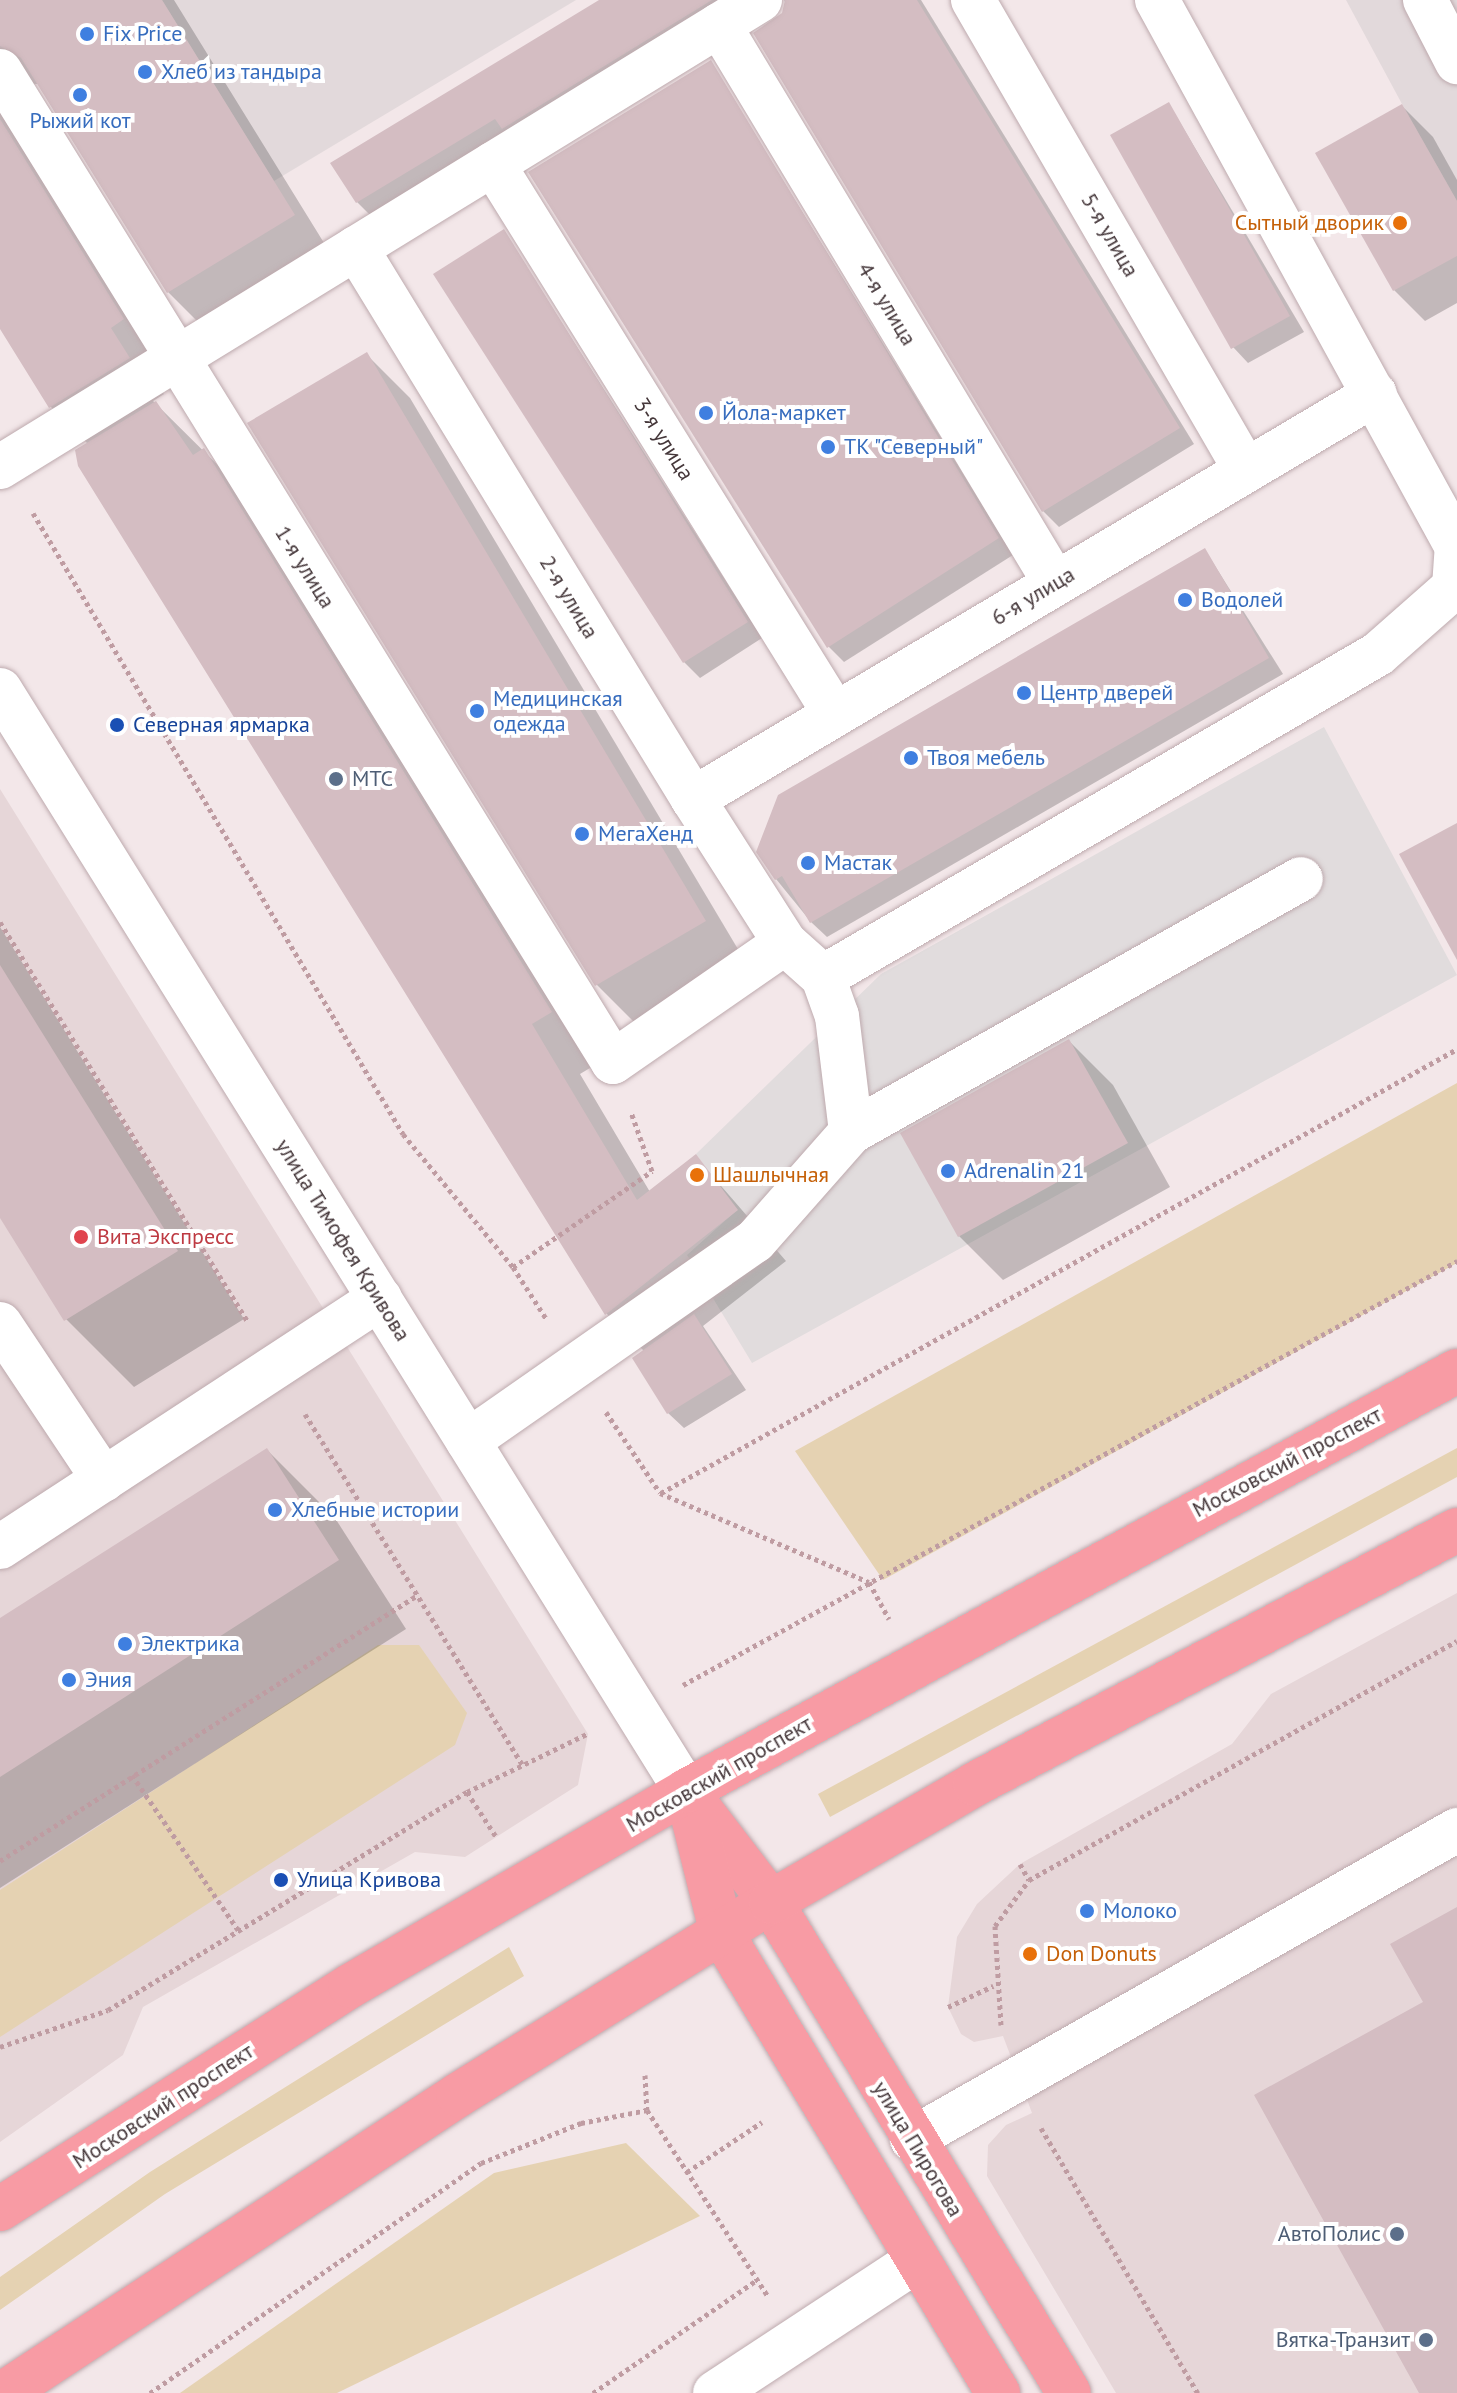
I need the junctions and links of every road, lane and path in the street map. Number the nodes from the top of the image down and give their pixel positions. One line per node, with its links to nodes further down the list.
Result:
1 (760, 0): 5 (street)
2 (973, 0): 13 (street, 5-я улица)
3 (1157, 0): 11 (street)
4 (1425, 0): 6 (street)
5 (719, 25): 8 (street); 15 (street, 4-я улица)
6 (1457, 62)
7 (0, 71): 10 (street, 1-я улица)
8 (493, 164): 9 (street); 17 (street, 3-я улица)
9 (356, 248): 10 (street); 18 (street, 2-я улица)
10 (175, 359): 12 (street); 23 (street, 1-я улица)
11 (1375, 394): 13 (street, 6-я улица); 14 (street)
12 (2, 466): 26 (path)
13 (1246, 471): 15 (street, 6-я улица)
14 (1457, 548): 21 (street)
15 (1055, 583): 17 (street, 6-я улица)
16 (0, 690): 27 (street, улица Тимофея Кривова)
17 (835, 714): 18 (street, 6-я улица)
18 (693, 799): 20 (street, 2-я улица)
19 (1301, 879): 24 (street)
20 (785, 943): 21 (street, 2-я улица); 23 (street)
21 (823, 977): 24 (street)
22 (1457, 1049): 33 (path)
23 (613, 1062): 26 (path)
24 (851, 1132): 29 (street)
25 (1457, 1261): 36 (path)
26 (513, 1267): 29 (path)
27 (380, 1298): 31 (street, улица Тимофея Кривова); 32 (street)
28 (0, 1324): 32 (street)
29 (576, 1367): 31 (street); 33 (path)
30 (1457, 1371): 43 (main road, Московский проспект)
31 (468, 1441): 43 (street, улица Тимофея Кривова)
32 (104, 1480): 35 (street)
33 (660, 1493): 36 (path)
34 (1457, 1530): 50 (main road)
35 (0, 1547)
36 (869, 1582): 38 (path); 40 (path)
37 (417, 1595): 42 (path)
38 (891, 1623)
39 (1457, 1641): 49 (path)
40 (683, 1685)
41 (588, 1734): 44 (path)
42 (132, 1775): 47 (path); 51 (path)
43 (686, 1791): 50 (main road, улица Пирогова); 52 (main road); 63 (main road, Московский проспект)
44 (467, 1792): 46 (path); 51 (path)
45 (1457, 1830): 61 (street)
46 (497, 1838)
47 (0, 1861)
48 (1020, 1864): 49 (path)
49 (1029, 1880): 53 (path)
50 (771, 1902): 52 (main road); 61 (main road, улица Пирогова)
51 (238, 1930): 56 (path)
52 (722, 1934): 65 (main road); 66 (main road)
53 (993, 1986): 54 (path); 55 (path)
54 (948, 2007)
55 (1003, 2036)
56 (0, 2047)
57 (645, 2075): 58 (path)
58 (647, 2110): 62 (path); 67 (path)
59 (1032, 2113): 72 (path)
60 (762, 2122): 62 (path)
61 (912, 2139): 64 (main road, улица Пирогова)
62 (687, 2172): 68 (path)
63 (0, 2209)
64 (965, 2228): 65 (main road); 71 (main road, улица Пирогова)
65 (916, 2261): 69 (street); 70 (main road)
66 (4, 2393)
67 (150, 2393)
68 (593, 2393)
69 (715, 2393)
70 (998, 2393)
71 (1069, 2393)
72 (1198, 2393)

